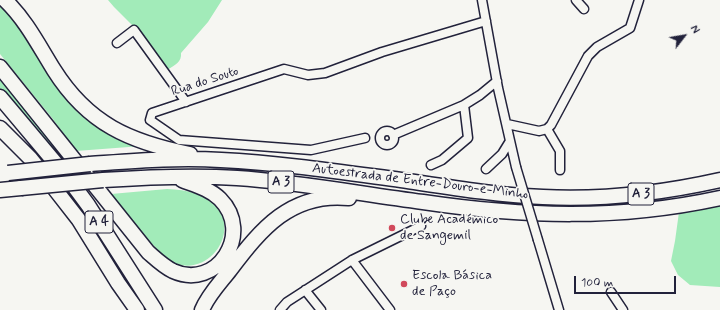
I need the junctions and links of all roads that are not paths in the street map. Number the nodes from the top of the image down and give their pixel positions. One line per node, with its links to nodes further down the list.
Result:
1 (5, 0): 23 (highway)
2 (482, 0): 6 (street)
3 (576, 0): 5 (street)
4 (639, 0): 16 (street)
5 (584, 9)
6 (486, 21): 9 (street); 11 (street, Rua do Souto)
7 (117, 43): 11 (street)
8 (0, 67): 28 (highway)
9 (497, 81): 12 (street); 14 (street)
10 (0, 97): 20 (highway)
11 (186, 102): 19 (street, Rua do Souto)
12 (464, 105): 17 (street); 24 (street)
13 (0, 111): 20 (highway, A 4)
14 (507, 124): 16 (street); 21 (street)
15 (0, 128): 22 (highway, A 4)
16 (547, 129): 26 (street)
17 (393, 135)
18 (0, 138): 22 (highway)
19 (365, 138)
20 (35, 140): 38 (highway, A 4)
21 (510, 141): 25 (street); 43 (street, bridge)
22 (30, 158): 37 (highway, A 4)
23 (220, 160): 27 (highway, Autoestrada de Entre-Douro-e-Minho / A 3, bridge); 29 (highway, Autoestrada de Entre-Douro-e-Minho / A 3)
24 (431, 165)
25 (486, 169)
26 (560, 170)
27 (4, 173)
28 (174, 177): 30 (highway, Autoestrada de Entre-Douro-e-Minho / A 3, bridge); 31 (highway, Autoestrada de Entre-Douro-e-Minho / A 3)
29 (720, 180)
30 (0, 190)
31 (387, 197): 32 (highway, Autoestrada de Entre-Douro-e-Minho / A 3); 39 (highway)
32 (720, 198)
33 (421, 226): 34 (street)
34 (352, 260): 35 (street); 42 (street)
35 (305, 290): 40 (street); 41 (street)
36 (611, 292): 44 (street)
37 (137, 310)
38 (155, 310)
39 (202, 310)
40 (280, 310)
41 (320, 310)
42 (390, 310)
43 (559, 310)
44 (623, 310)

